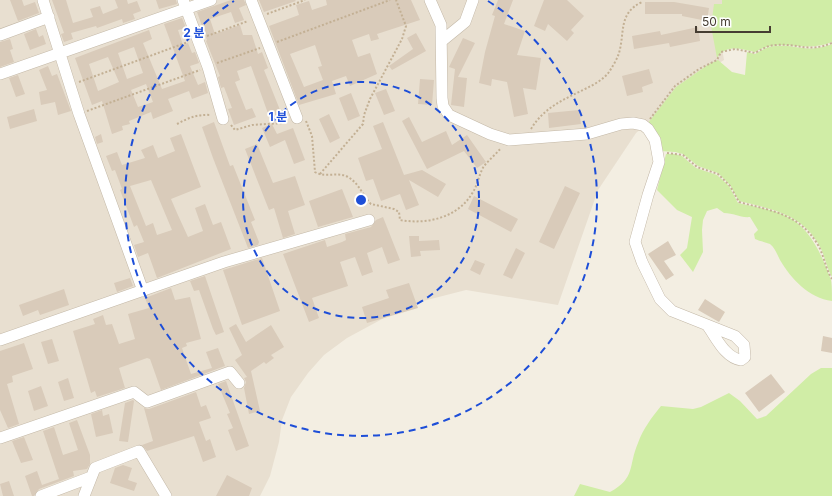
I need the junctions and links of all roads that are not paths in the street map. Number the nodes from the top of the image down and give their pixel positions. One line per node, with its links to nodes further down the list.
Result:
1 (43, 0): 7 (street)
2 (211, 0): 6 (street)
3 (251, 0): 12 (street)
4 (430, 0): 9 (street)
5 (473, 0): 9 (street)
6 (185, 4): 10 (street); 13 (street)
7 (49, 17): 8 (street); 10 (street)
8 (0, 35)
9 (443, 40): 16 (street)
10 (59, 52): 11 (street); 15 (street)
11 (0, 74)
12 (297, 118)
13 (222, 119)
14 (370, 220): 15 (street)
15 (143, 291): 17 (street)
16 (707, 325)
17 (0, 340)
18 (239, 383): 19 (street)
19 (0, 438)
20 (91, 477): 21 (street); 22 (street); 23 (street)
21 (41, 496)
22 (84, 496)
23 (166, 496)

